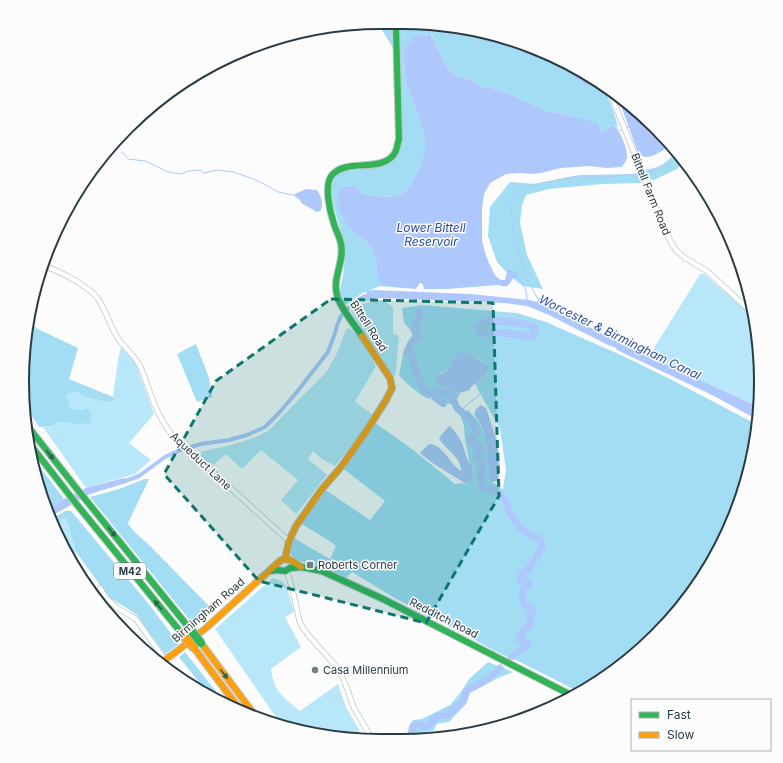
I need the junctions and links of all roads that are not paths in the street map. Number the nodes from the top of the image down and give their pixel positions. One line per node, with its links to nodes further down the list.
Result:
1 (396, 29): 7 (main road, Bittell Road)
2 (613, 100): 4 (street, Bittell Farm Road)
3 (48, 267): 7 (street, Aqueduct Lane)
4 (746, 307)
5 (33, 433): 14 (main road, M42, one-way to 14, bridge)
6 (36, 452): 13 (main road, M42, one-way to 6, bridge)
7 (289, 540): 8 (main road, Bittell Road)
8 (285, 565): 11 (main road, Birmingham Road); 12 (main road, Redditch Road); 15 (street)
9 (101, 592): 10 (street)
10 (157, 654)
11 (165, 659)
12 (567, 693)
13 (234, 701)
14 (251, 708)
15 (369, 733)

